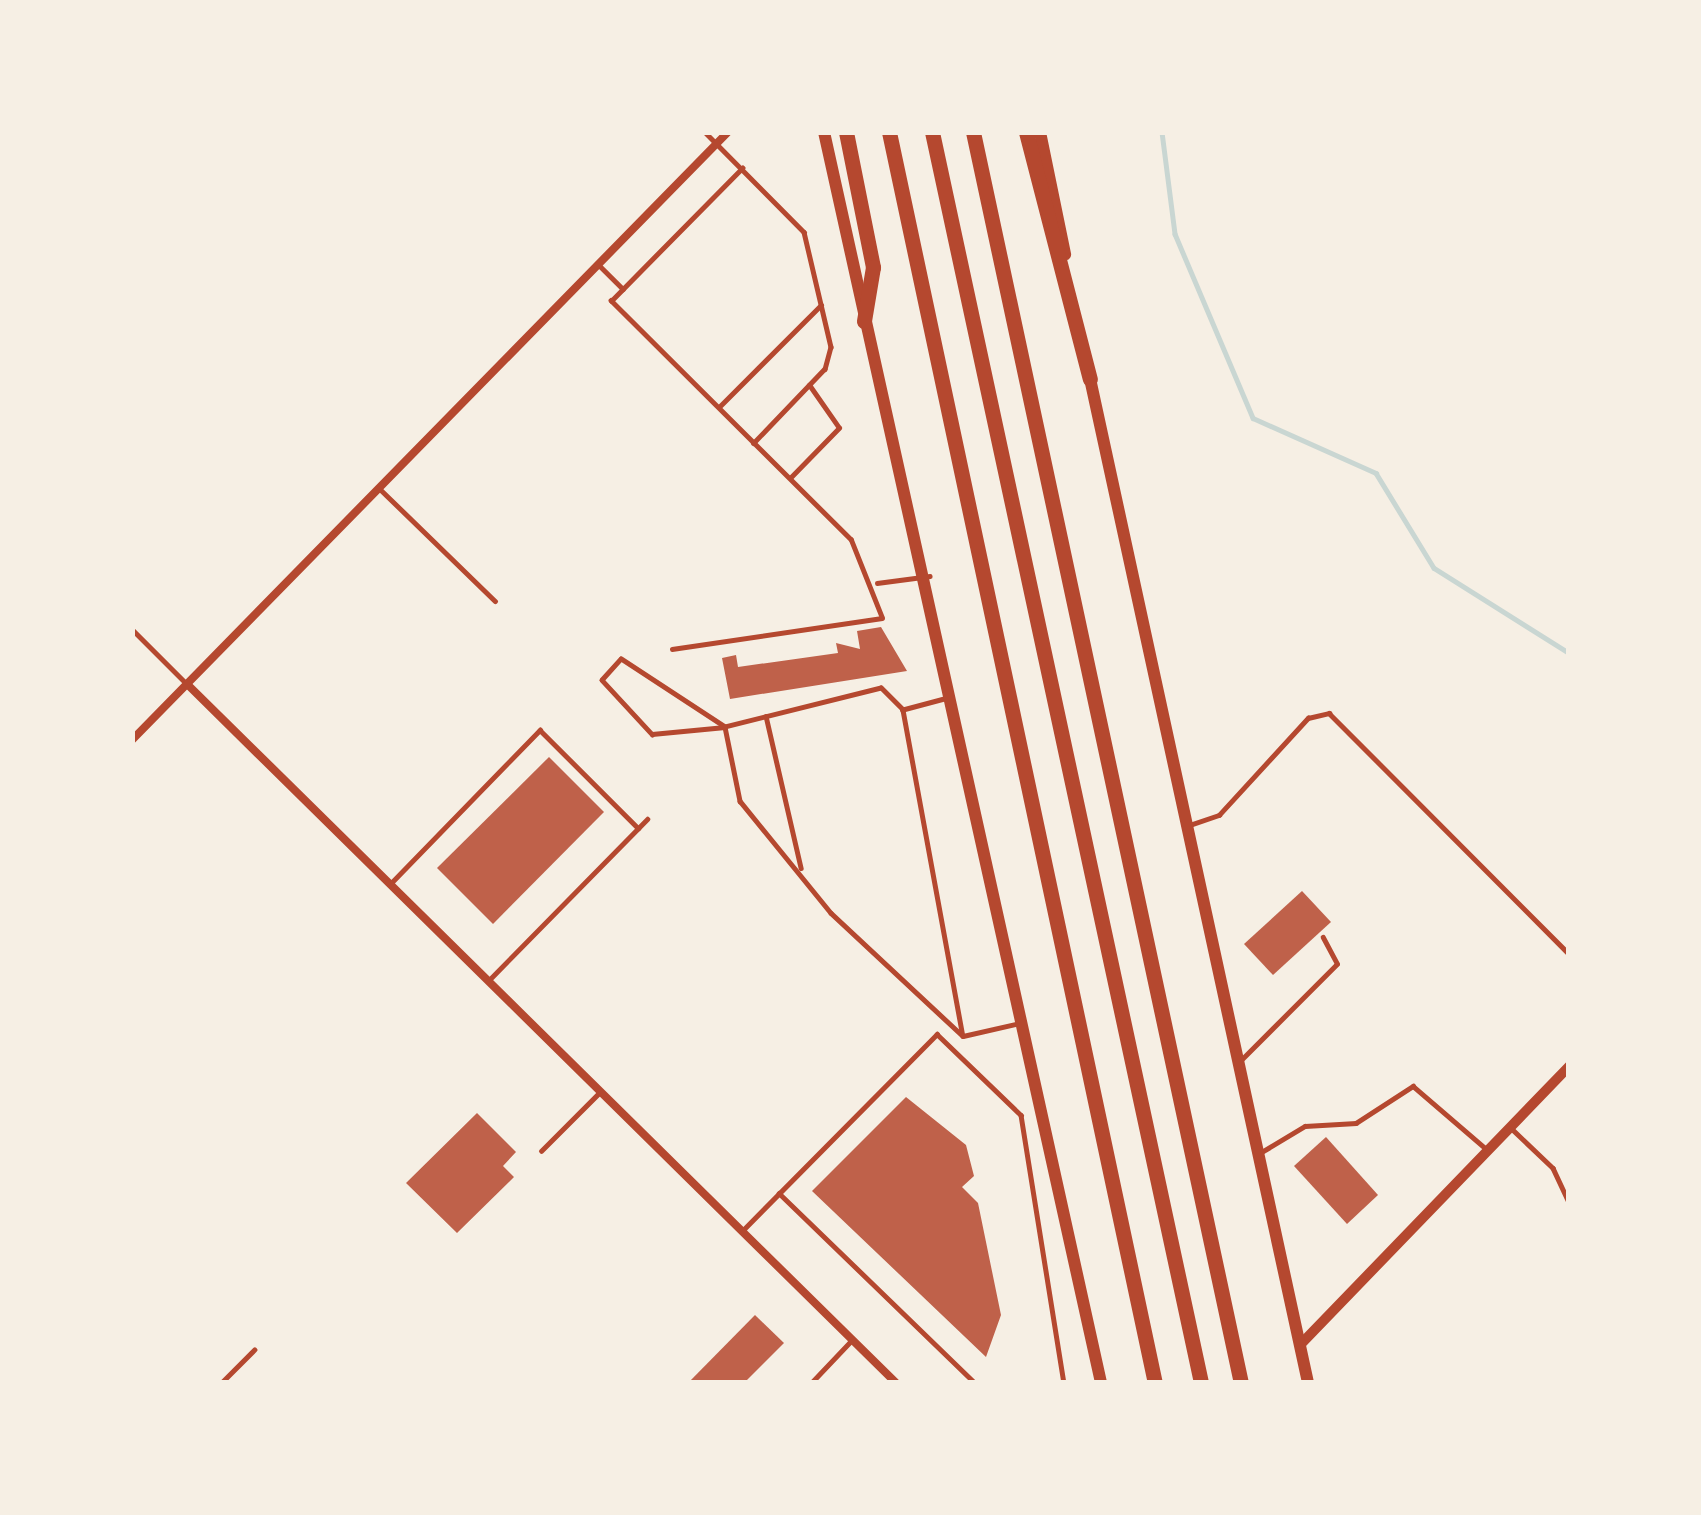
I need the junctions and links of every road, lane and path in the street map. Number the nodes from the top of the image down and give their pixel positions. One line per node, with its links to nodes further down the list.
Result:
1 (705, 132): 10 (lane)
2 (728, 132): 10 (street)
3 (824, 132): 15 (main road)
4 (846, 132): 15 (highway)
5 (889, 132): 64 (highway)
6 (932, 132): 65 (highway)
7 (973, 132): 66 (highway)
8 (1026, 132): 16 (highway)
9 (1040, 132): 16 (main road)
10 (717, 143): 11 (lane); 12 (street)
11 (742, 168): 13 (lane); 14 (lane)
12 (599, 265): 13 (lane); 21 (street)
13 (623, 289): 18 (lane)
14 (821, 305): 17 (lane); 18 (lane)
15 (864, 320): 22 (main road)
16 (1090, 379): 34 (main road)
17 (809, 385): 19 (lane); 20 (lane)
18 (719, 408): 19 (lane)
19 (754, 443): 20 (lane)
20 (790, 478): 23 (lane)
21 (379, 488): 24 (lane); 27 (street)
22 (930, 576): 23 (lane); 28 (main road)
23 (877, 583): 26 (lane)
24 (495, 602)
25 (132, 629): 27 (lane)
26 (672, 650)
27 (187, 684): 32 (street); 37 (street)
28 (954, 696): 29 (lane); 41 (main road)
29 (903, 710): 30 (lane); 42 (lane)
30 (766, 716): 31 (lane); 36 (lane)
31 (725, 727): 31 (lane); 36 (lane)
32 (132, 740)
33 (646, 819): 35 (lane)
34 (1186, 826): 39 (lane); 43 (main road)
35 (638, 827): 37 (lane); 40 (lane)
36 (802, 872): 42 (lane)
37 (390, 884): 40 (street)
38 (1323, 938): 43 (lane)
39 (1569, 953)
40 (488, 981): 45 (street)
41 (1024, 1022): 42 (lane); 47 (main road)
42 (964, 1036)
43 (1238, 1063): 51 (main road)
44 (1569, 1066): 48 (street)
45 (601, 1091): 49 (lane); 54 (street)
46 (1021, 1115): 47 (lane); 52 (lane); 62 (lane)
47 (1046, 1123): 63 (main road)
48 (1511, 1128): 50 (street); 53 (lane)
49 (541, 1151)
50 (1489, 1152): 51 (lane); 56 (street)
51 (1258, 1156): 56 (main road)
52 (779, 1193): 54 (lane); 61 (lane)
53 (1569, 1203)
54 (742, 1231): 55 (street)
55 (852, 1340): 59 (lane); 60 (street)
56 (1300, 1345): 67 (main road)
57 (254, 1350): 58 (lane)
58 (221, 1383)
59 (811, 1383)
60 (896, 1383)
61 (976, 1383)
62 (1064, 1383)
63 (1101, 1383)
64 (1155, 1383)
65 (1201, 1383)
66 (1241, 1383)
67 (1308, 1383)

